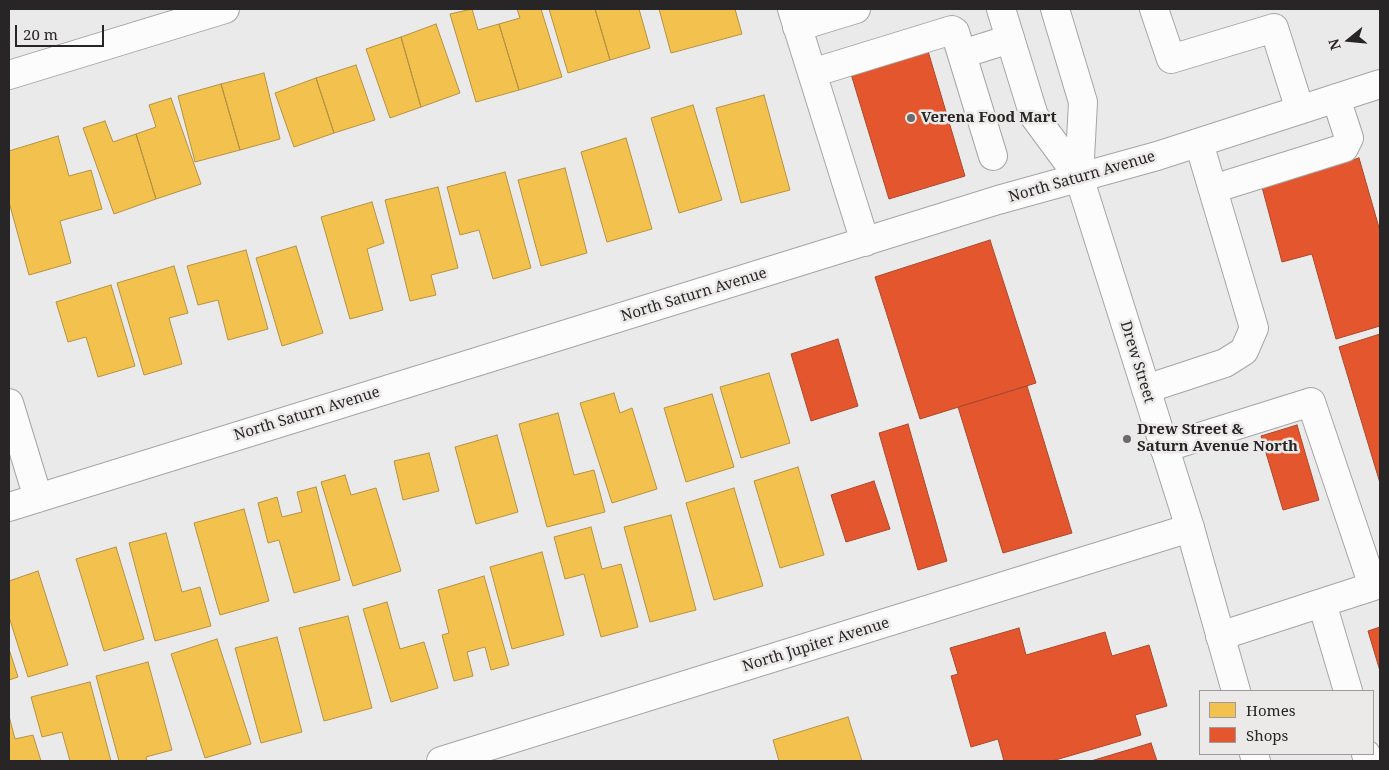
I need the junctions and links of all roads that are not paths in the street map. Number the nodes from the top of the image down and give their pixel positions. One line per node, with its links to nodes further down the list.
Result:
1 (224, 9): 11 (street)
2 (856, 9): 6 (street)
3 (1001, 9): 8 (street, Drew Street)
4 (1154, 9): 7 (street)
5 (1058, 10): 17 (street, Drew Street)
6 (794, 18): 10 (street)
7 (1277, 19): 14 (street)
8 (1010, 39): 9 (street); 17 (street, Drew Street)
9 (962, 54): 10 (street); 16 (street)
10 (812, 73): 19 (street)
11 (9, 75)
12 (1380, 84): 13 (street, North Saturn Avenue)
13 (1336, 98): 14 (street, North Saturn Avenue); 18 (street)
14 (1300, 110): 15 (street, North Saturn Avenue)
15 (1199, 142): 17 (street, North Saturn Avenue); 18 (street)
16 (994, 156)
17 (1079, 177): 19 (street, North Saturn Avenue); 20 (street, Drew Street)
18 (1213, 189): 20 (street)
19 (865, 242): 23 (street, North Saturn Avenue)
20 (1146, 389): 22 (street, Drew Street)
21 (9, 403): 23 (street)
22 (1164, 448): 25 (street, Drew Street); 26 (street)
23 (38, 498): 24 (street, North Saturn Avenue)
24 (9, 507)
25 (1190, 528): 28 (street, Drew Street); 31 (street, North Jupiter Avenue)
26 (1377, 585): 27 (street)
27 (1322, 603): 28 (street); 30 (street)
28 (1220, 636): 29 (street, Drew Street)
29 (1236, 690)
30 (1348, 690)
31 (441, 761)

